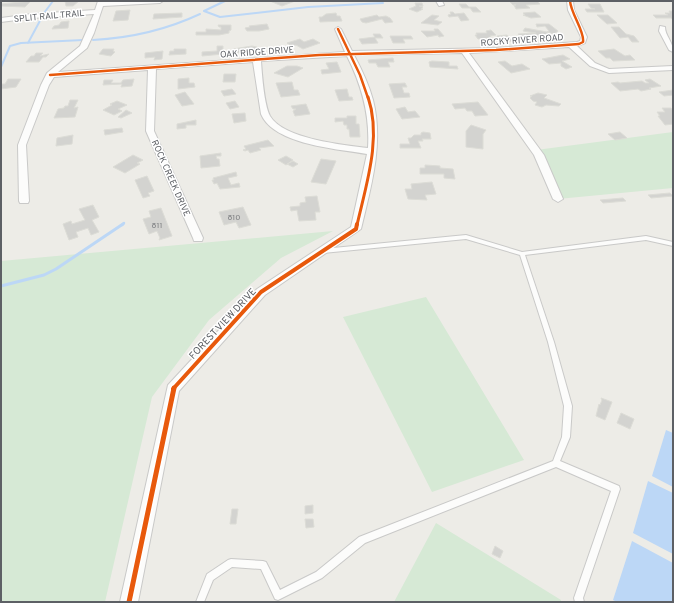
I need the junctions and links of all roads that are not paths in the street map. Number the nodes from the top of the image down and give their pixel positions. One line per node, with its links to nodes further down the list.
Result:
1 (160, 1): 3 (street, SPLIT RAIL TRAIL)
2 (570, 1): 7 (street, ROCKY RIVER ROAD)
3 (99, 6): 4 (street, SPLIT RAIL TRAIL); 14 (street)
4 (1, 20)
5 (662, 27): 8 (street)
6 (338, 29): 10 (street, FOREST VIEW DRIVE)
7 (571, 45): 9 (street, ROCKY RIVER ROAD); 13 (street)
8 (673, 50)
9 (465, 52): 10 (street, OAK RIDGE DRIVE); 16 (street)
10 (349, 54): 11 (street, OAK RIDGE DRIVE); 15 (street, FOREST VIEW DRIVE)
11 (257, 60): 12 (street, OAK RIDGE DRIVE); 15 (street)
12 (152, 68): 14 (street, OAK RIDGE DRIVE); 18 (street, ROCK CREEK DRIVE)
13 (673, 68)
14 (50, 75): 17 (street)
15 (373, 152): 20 (street, FOREST VIEW DRIVE)
16 (558, 199)
17 (24, 201)
18 (198, 238)
19 (673, 244): 21 (lane)
20 (322, 251): 21 (lane); 23 (street, FOREST VIEW DRIVE)
21 (522, 254): 22 (lane)
22 (556, 463): 24 (lane); 25 (lane)
23 (129, 602)
24 (200, 602)
25 (580, 602)

